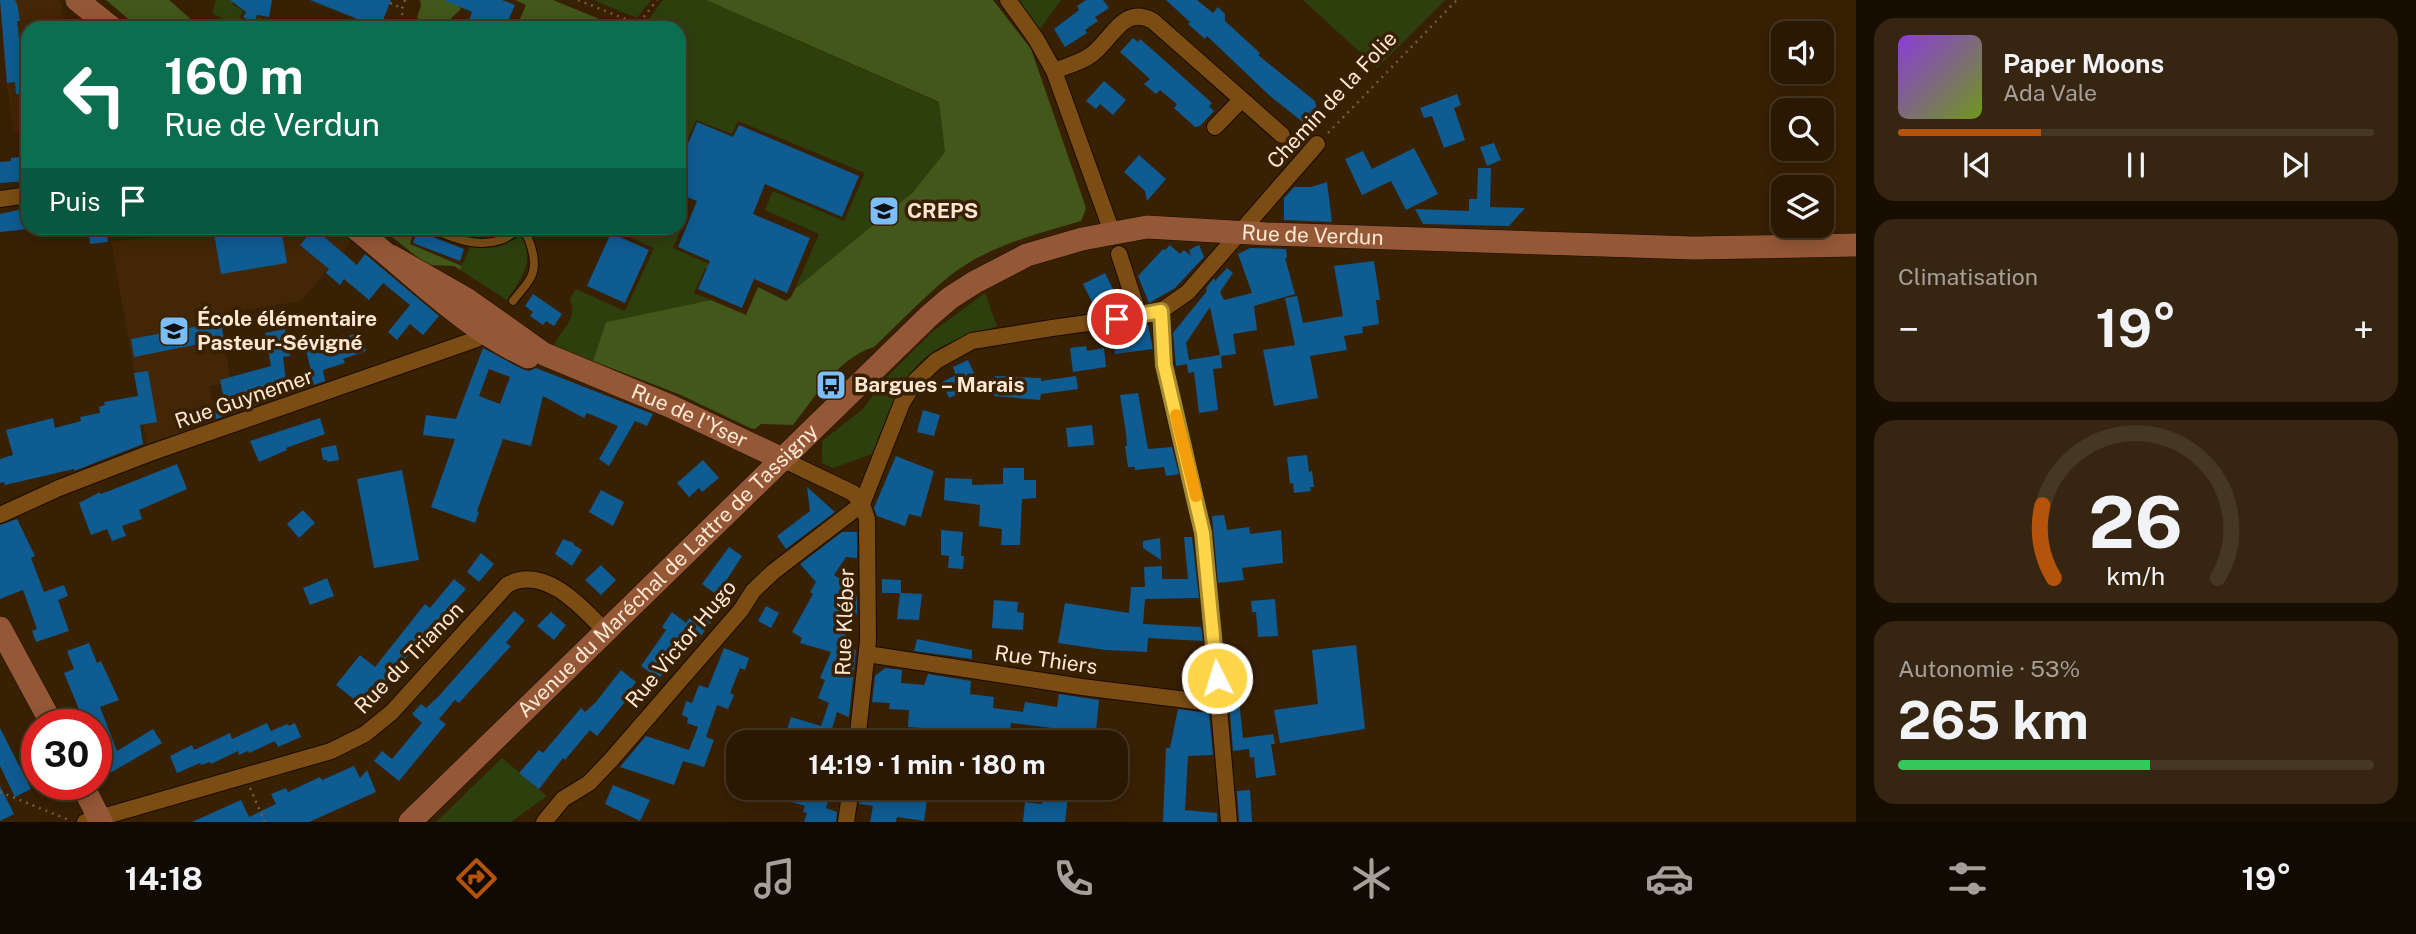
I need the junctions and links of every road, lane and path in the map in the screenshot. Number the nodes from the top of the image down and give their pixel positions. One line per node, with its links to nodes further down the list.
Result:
1 (77, 0): 9 (main road)
2 (405, 0): 8 (path)
3 (578, 0): 11 (path)
4 (657, 0): 12 (path)
5 (1007, 0): 13 (street)
6 (1457, 0): 17 (path, Chemin de la Folie)
7 (390, 2): 8 (path)
8 (401, 11): 10 (path)
9 (103, 21)
10 (405, 21)
11 (626, 21)
12 (641, 21)
13 (1054, 71): 14 (street); 25 (street)
14 (1241, 100): 15 (street); 16 (street)
15 (1215, 127)
16 (1282, 135)
17 (1317, 144): 20 (street, Chemin de la Folie)
18 (21, 196): 19 (street)
19 (0, 199)
20 (1240, 232): 25 (main road, Avenue du Maréchal de Lattre de Tassigny); 26 (main road, Rue de Verdun); 28 (street, Rue de Verdun)
21 (364, 235): 30 (main road, Rue de l'Yser)
22 (445, 235): 23 (lane)
23 (510, 235)
24 (527, 235): 27 (lane)
25 (1116, 243): 29 (street); 31 (main road, Avenue du Maréchal de Lattre de Tassigny)
26 (1856, 245)
27 (513, 301)
28 (1161, 311): 29 (street, Rue de Verdun); 37 (street)
29 (1139, 316): 32 (street, Rue de Verdun)
30 (493, 329): 31 (main road, Rue de l'Yser); 33 (street, Rue Guynemer)
31 (782, 459): 32 (street, Rue de l'Yser); 35 (main road, Avenue du Maréchal de Lattre de Tassigny)
32 (862, 504): 36 (street, Rue Kléber); 47 (street, Rue Victor Hugo)
33 (0, 515)
34 (0, 628): 38 (main road)
35 (605, 631): 44 (street, Rue du Trianon); 46 (main road, Avenue du Maréchal de Lattre de Tassigny)
36 (867, 653): 37 (street, Rue Thiers); 39 (street, Rue Kléber)
37 (1219, 704): 49 (street)
38 (44, 709)
39 (859, 730)
40 (247, 782): 45 (path)
41 (0, 792): 44 (path)
42 (85, 800): 44 (main road)
43 (849, 800): 48 (street)
44 (88, 820)
45 (265, 822)
46 (410, 822)
47 (544, 822)
48 (846, 822)
49 (1228, 822)

